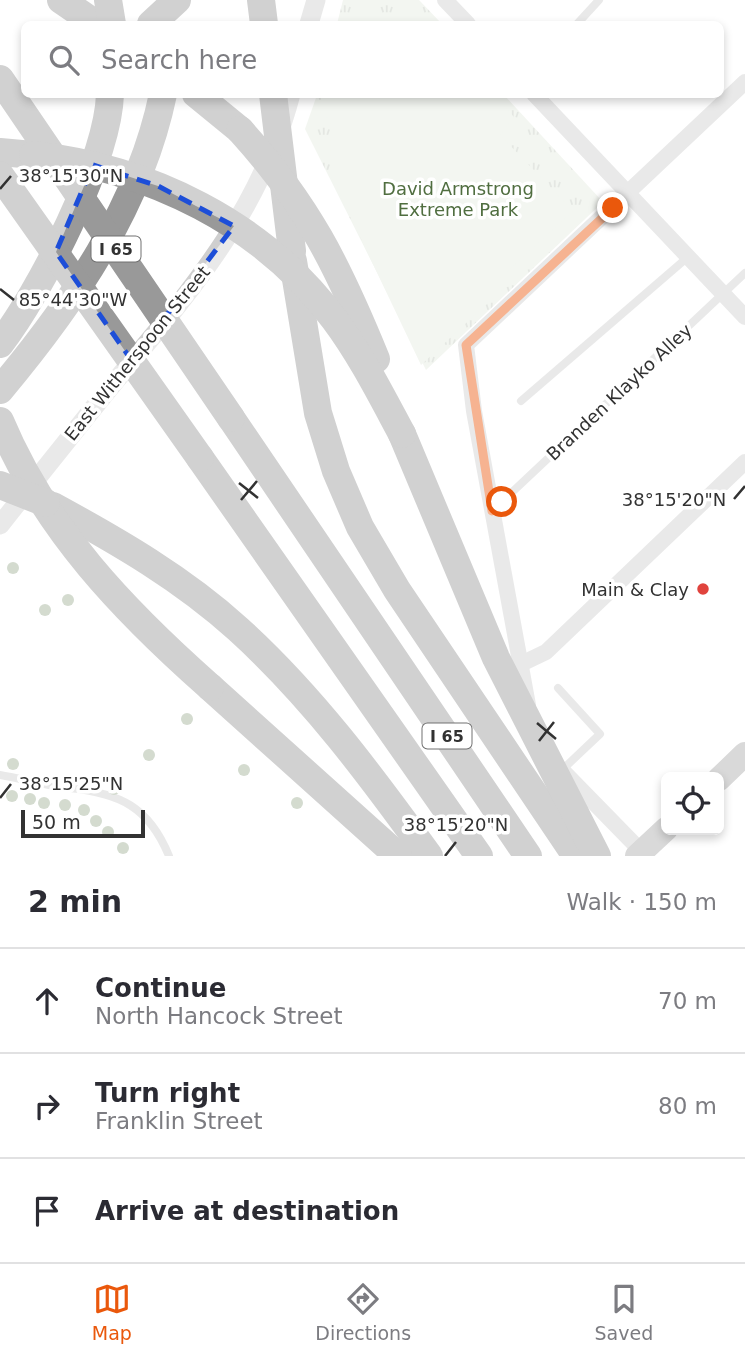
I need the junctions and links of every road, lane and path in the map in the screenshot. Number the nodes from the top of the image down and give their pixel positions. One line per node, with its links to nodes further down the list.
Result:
1 (61, 0): 9 (highway)
2 (108, 0): 10 (highway)
3 (177, 0): 11 (highway)
4 (182, 0): 12 (highway)
5 (261, 0): 13 (highway)
6 (316, 0): 14 (street)
7 (445, 0): 15 (street)
8 (599, 0): 16 (lane)
9 (92, 21)
10 (112, 21)
11 (154, 21)
12 (178, 21)
13 (264, 21)
14 (310, 21)
15 (465, 21)
16 (580, 21)
17 (0, 79): 57 (highway, I 65, bridge)
18 (745, 82): 29 (street)
19 (21, 96): 26 (highway)
20 (109, 98): 34 (highway)
21 (162, 98): 35 (highway)
22 (201, 98): 38 (highway, bridge)
23 (273, 98): 58 (highway, bridge)
24 (290, 98): 44 (street, East Witherspoon Street)
25 (538, 98): 29 (street)
26 (0, 104)
27 (0, 152): 38 (highway, bridge)
28 (0, 175): 56 (highway, I 65, bridge)
29 (627, 195): 30 (street); 43 (street)
30 (688, 257): 32 (street); 36 (lane)
31 (745, 273): 32 (lane, Branden Klayko Alley)
32 (723, 294): 33 (street); 43 (lane, Branden Klayko Alley)
33 (745, 317)
34 (0, 344)
35 (0, 390)
36 (521, 401)
37 (0, 421): 54 (highway, bridge)
38 (402, 434): 59 (highway)
39 (745, 462): 45 (street)
40 (0, 467): 42 (highway, bridge)
41 (0, 485): 42 (highway, bridge)
42 (53, 506): 55 (highway)
43 (492, 511): 45 (street)
44 (0, 525)
45 (523, 663): 48 (street)
46 (558, 688): 48 (lane)
47 (745, 754): 49 (main road)
48 (562, 770): 52 (street)
49 (724, 774)
50 (0, 775): 53 (lane)
51 (661, 834): 52 (main road)
52 (642, 854)
53 (169, 856)
54 (398, 856)
55 (429, 856)
56 (480, 856)
57 (528, 856)
58 (576, 856)
59 (597, 856)

